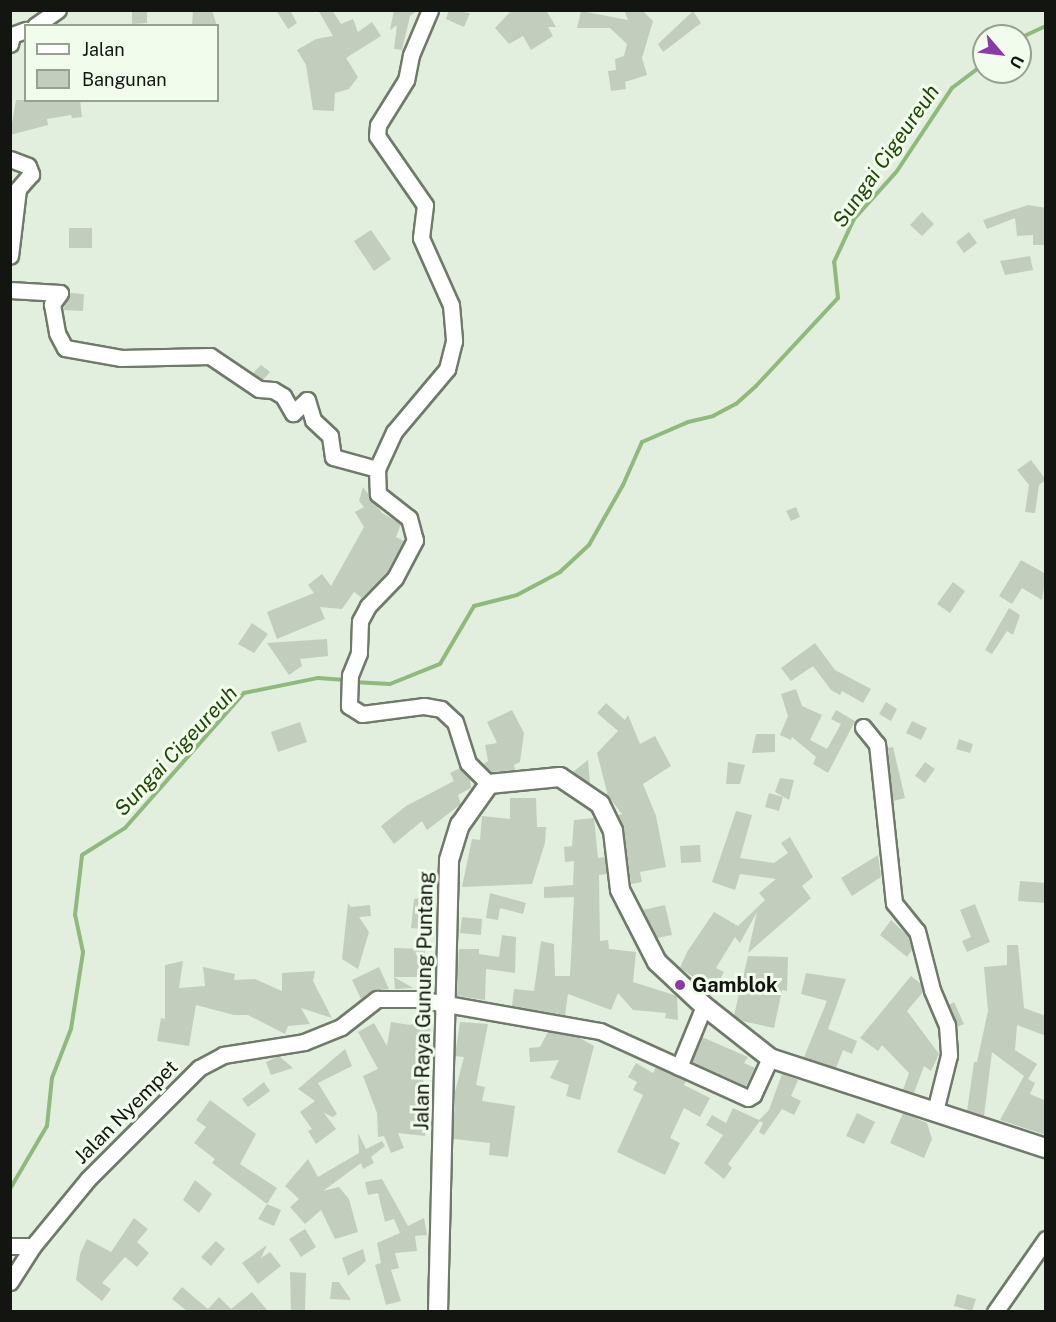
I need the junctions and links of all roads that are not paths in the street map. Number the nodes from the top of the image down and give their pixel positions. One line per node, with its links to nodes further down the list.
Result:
1 (58, 10): 3 (street)
2 (430, 10): 9 (street)
3 (38, 24)
4 (24, 31): 5 (street)
5 (10, 44)
6 (10, 159): 7 (street)
7 (10, 256)
8 (10, 290): 9 (street)
9 (377, 469): 11 (street)
10 (862, 727): 16 (street)
11 (489, 784): 12 (street, Jalan Raya Gunung Puntang); 13 (street)
12 (447, 1004): 15 (street, Jalan Nyempet); 20 (street, Jalan Nyempet); 22 (street, Jalan Raya Gunung Puntang)
13 (704, 1006): 14 (street); 15 (street)
14 (770, 1058): 15 (street, Jalan Nyempet); 16 (street)
15 (679, 1067)
16 (935, 1111): 17 (street)
17 (1046, 1149)
18 (1046, 1239): 23 (street)
19 (10, 1246): 20 (street)
20 (33, 1246): 21 (street, Jalan Nyempet)
21 (10, 1282)
22 (438, 1311)
23 (995, 1311)

